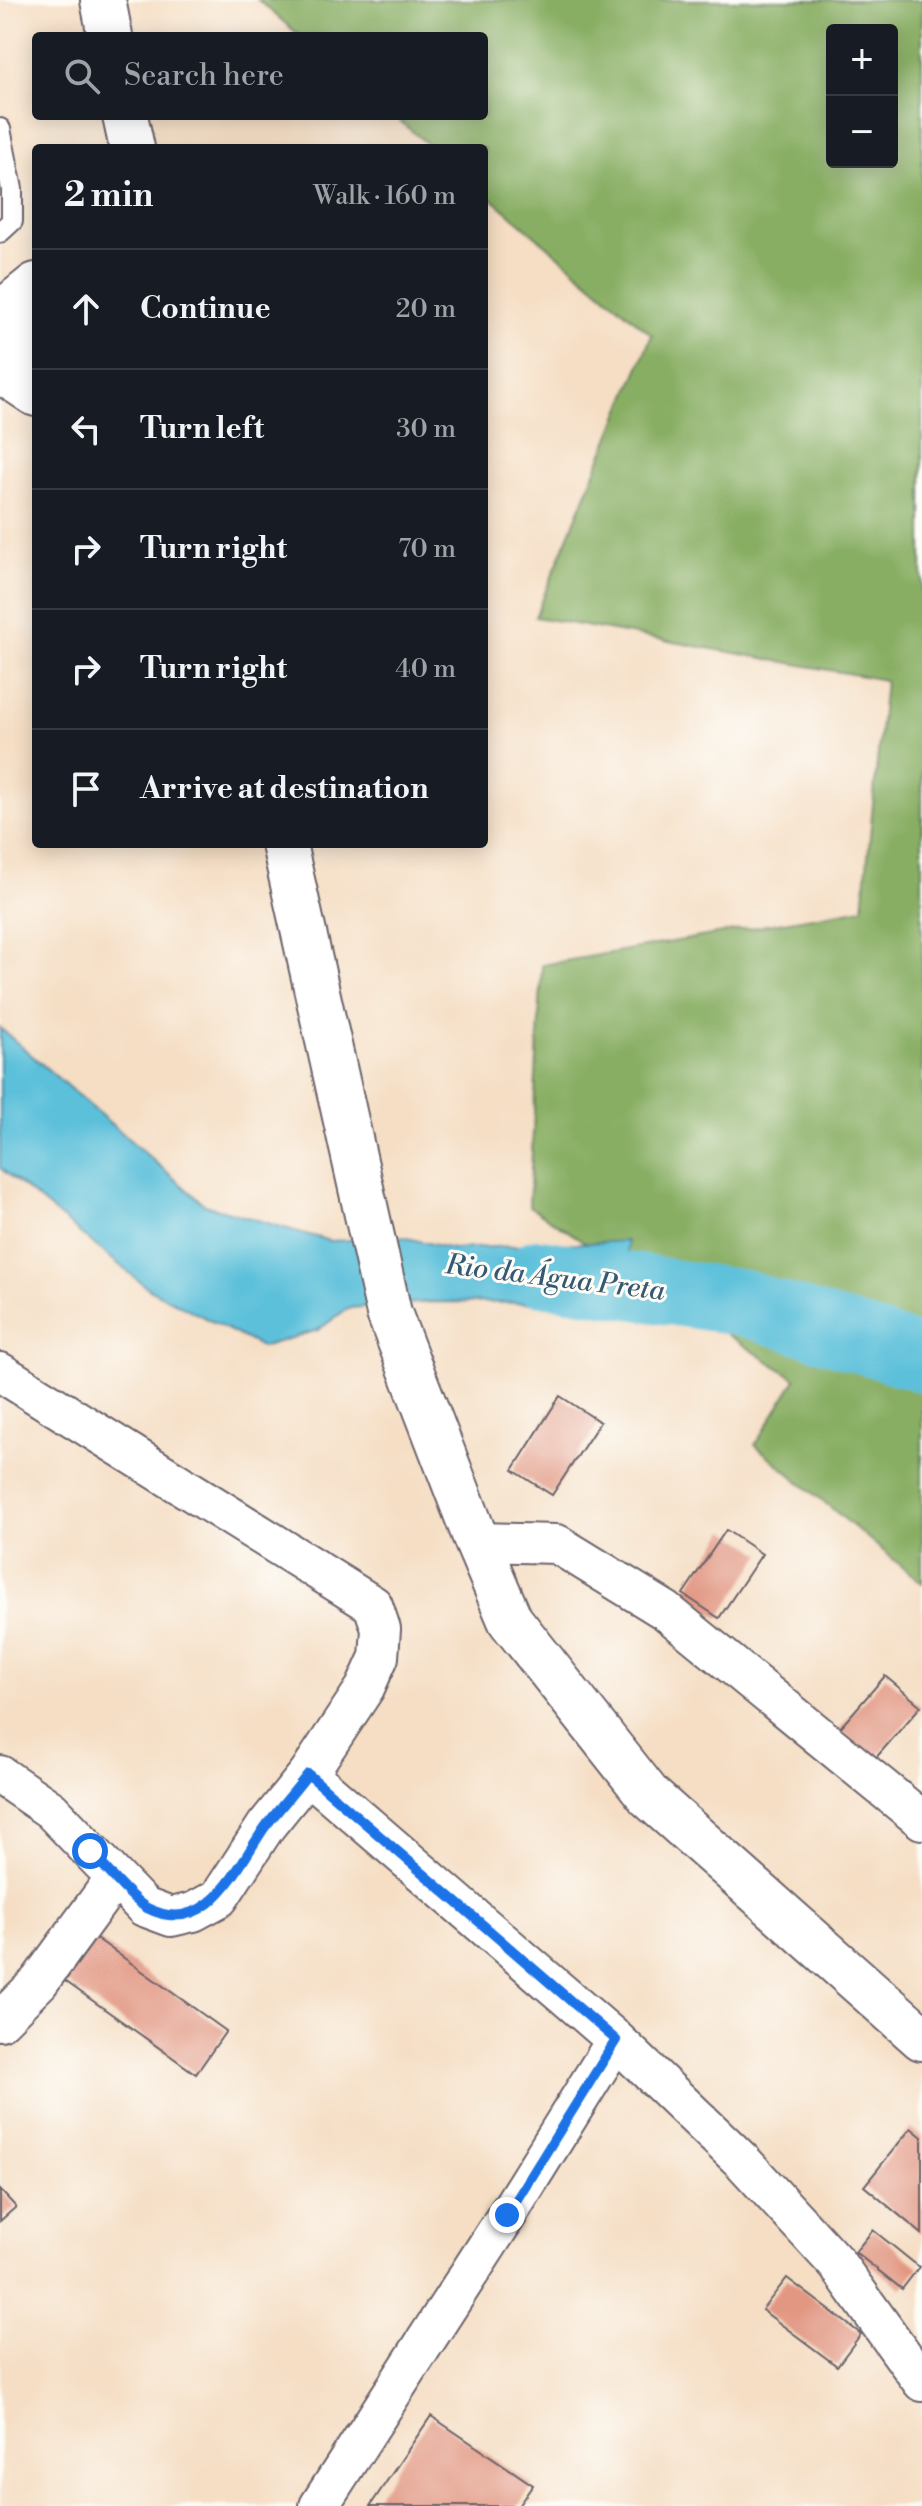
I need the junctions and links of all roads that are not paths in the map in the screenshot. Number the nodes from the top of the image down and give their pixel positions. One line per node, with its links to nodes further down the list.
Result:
1 (103, 0): 2 (main road)
2 (109, 32)
3 (0, 129): 4 (lane)
4 (0, 232)
5 (32, 288): 6 (main road)
6 (0, 314)
7 (32, 323): 8 (main road)
8 (0, 324)
9 (0, 353): 10 (main road)
10 (32, 356)
11 (0, 370): 12 (main road)
12 (32, 391)
13 (285, 848): 15 (main road)
14 (0, 1372): 16 (street)
15 (477, 1542): 18 (street); 23 (main road)
16 (308, 1774): 19 (street); 24 (street)
17 (0, 1775): 19 (street)
18 (922, 1820)
19 (115, 1878): 20 (street)
20 (39, 1982): 21 (street); 22 (street)
21 (0, 1985)
22 (0, 2021)
23 (922, 2038)
24 (616, 2040): 25 (street); 26 (street)
25 (922, 2382)
26 (319, 2506)

